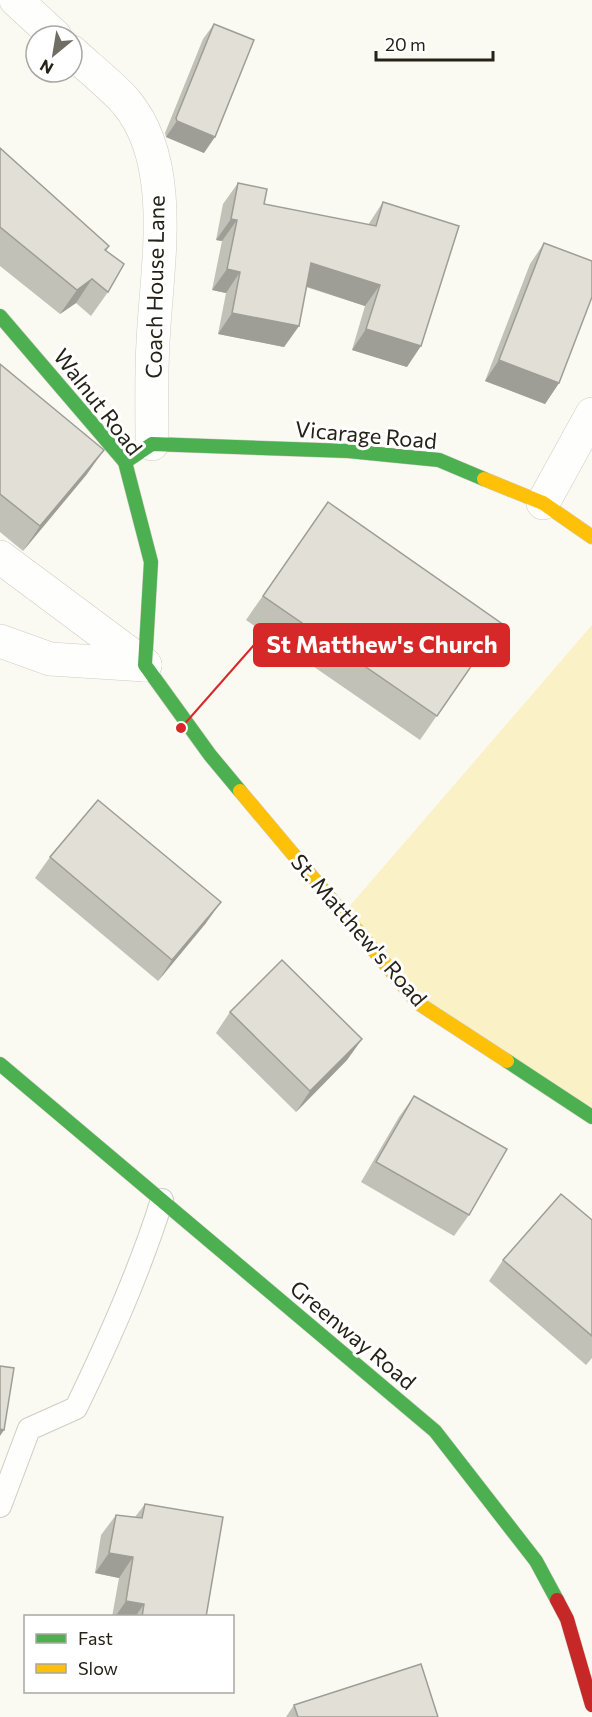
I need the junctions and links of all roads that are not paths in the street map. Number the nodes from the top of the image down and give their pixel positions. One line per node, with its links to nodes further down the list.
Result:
1 (16, 0): 2 (street)
2 (42, 24)
3 (84, 63): 6 (street, Coach House Lane)
4 (0, 316): 7 (street, Walnut Road)
5 (592, 414): 8 (street)
6 (152, 444): 7 (street); 8 (street, Vicarage Road)
7 (124, 462): 12 (street, Walnut Road)
8 (543, 503): 9 (street, Vicarage Road)
9 (592, 537)
10 (0, 557): 12 (street)
11 (0, 641): 12 (street)
12 (145, 664): 14 (street, St. Matthew's Road)
13 (0, 1064): 15 (street, Greenway Road)
14 (592, 1117)
15 (162, 1200): 16 (lane); 17 (street, Greenway Road)
16 (0, 1506)
17 (592, 1705)

